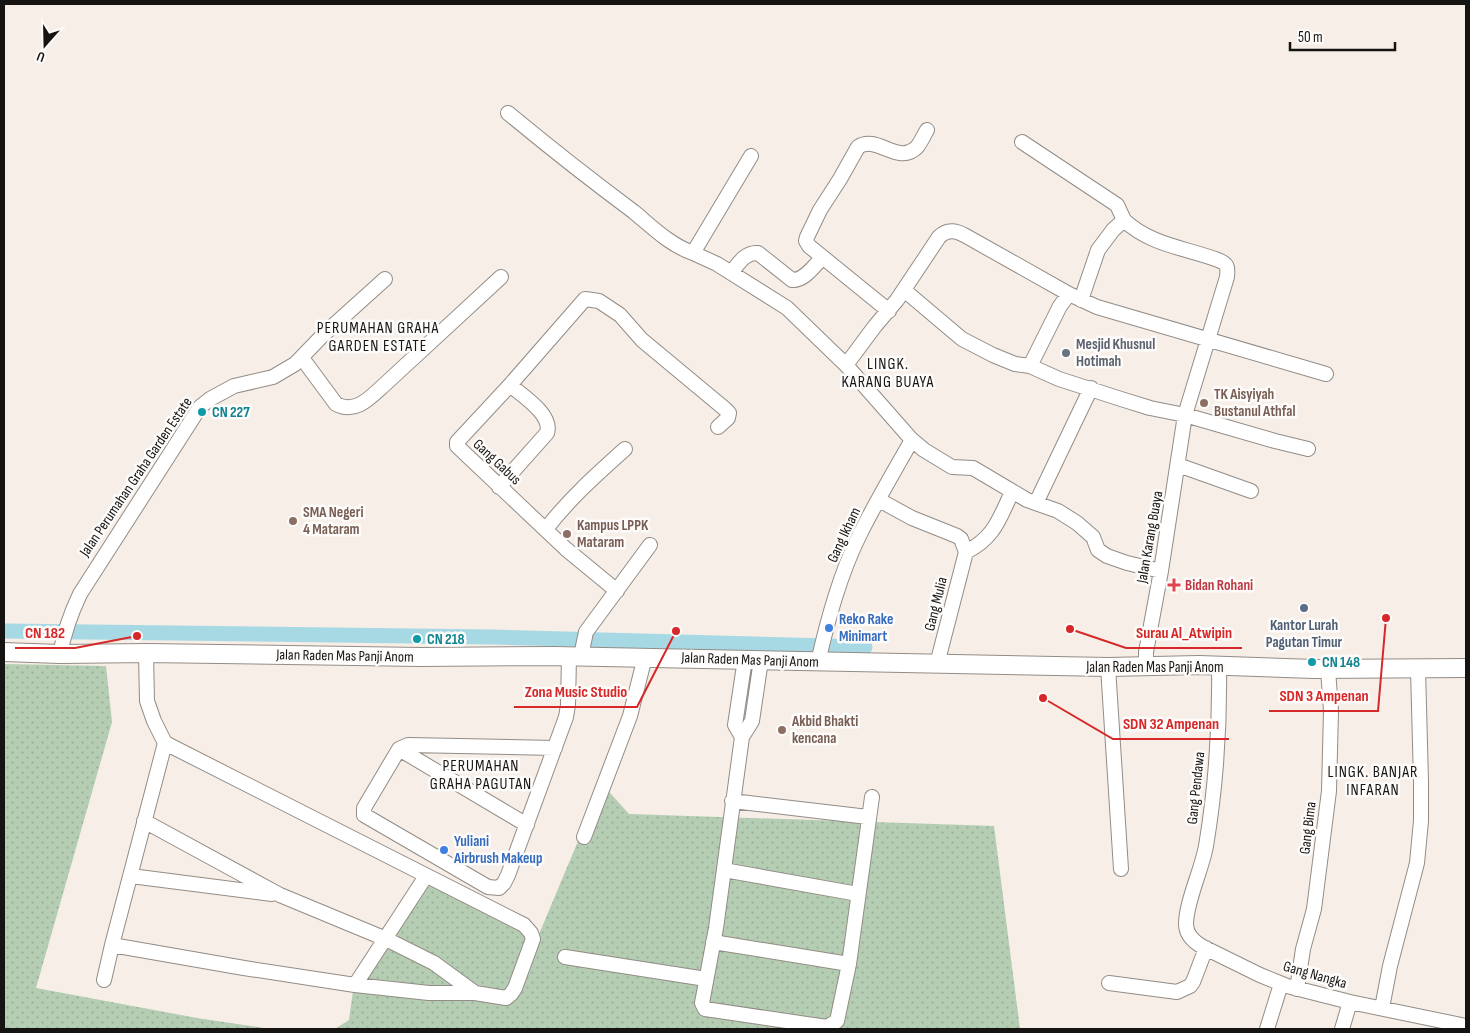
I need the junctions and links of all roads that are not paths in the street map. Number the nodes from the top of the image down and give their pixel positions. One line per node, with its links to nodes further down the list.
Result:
1 (508, 113): 6 (street)
2 (927, 130): 7 (street)
3 (1022, 142): 5 (street)
4 (751, 156): 6 (street)
5 (1124, 220): 12 (street); 14 (street, Jalan Karang Buaya)
6 (693, 253): 8 (street)
7 (822, 258): 8 (street); 13 (street)
8 (731, 273): 16 (street)
9 (501, 277): 15 (street)
10 (384, 279): 15 (street, Jalan Perumahan Graha Garden Estate)
11 (904, 290): 12 (street); 13 (street); 17 (street)
12 (1075, 297): 14 (street); 17 (street)
13 (889, 311): 16 (street)
14 (1208, 340): 18 (street); 21 (street, Jalan Karang Buaya)
15 (302, 358): 37 (street, Jalan Perumahan Graha Garden Estate)
16 (846, 365): 23 (street)
17 (1030, 366): 20 (street)
18 (1326, 374)
19 (510, 385): 22 (street, Gang Gabus); 27 (street); 27 (street, Gang Gabus)
20 (1091, 388): 21 (street); 31 (street)
21 (1185, 414): 25 (street); 26 (street, Jalan Karang Buaya)
22 (718, 427)
23 (912, 440): 29 (street); 30 (street, Gang Ikham)
24 (624, 449): 32 (street)
25 (1308, 449)
26 (1178, 466): 28 (street); 35 (street, Jalan Karang Buaya)
27 (500, 487): 32 (street, Gang Gabus)
28 (1251, 491)
29 (1012, 492): 31 (street); 34 (street)
30 (879, 500): 34 (street); 39 (street, Gang Ikham)
31 (1036, 503): 35 (street)
32 (546, 529): 36 (street, Gang Gabus)
33 (650, 545): 36 (street)
34 (966, 552): 44 (street, Gang Mulia)
35 (1161, 570): 45 (street, Jalan Karang Buaya)
36 (617, 591): 38 (street)
37 (62, 647): 40 (street, Jalan Raden Mas Panji Anom); 41 (street, Jalan Raden Mas Panji Anom)
38 (579, 647): 41 (street, Jalan Raden Mas Panji Anom); 42 (street, Jalan Raden Mas Panji Anom); 52 (street)
39 (820, 650): 43 (street, Jalan Raden Mas Panji Anom); 44 (street, Jalan Raden Mas Panji Anom)
40 (4, 652)
41 (146, 652): 51 (street)
42 (645, 657): 43 (street, Jalan Raden Mas Panji Anom); 59 (street)
43 (753, 660): 55 (street)
44 (938, 664): 47 (street, Jalan Raden Mas Panji Anom)
45 (1146, 665): 46 (street, Jalan Raden Mas Panji Anom); 47 (street, Jalan Raden Mas Panji Anom)
46 (1219, 666): 49 (street, Jalan Raden Mas Panji Anom); 66 (street, Gang Pendawa)
47 (1108, 667): 60 (street)
48 (1466, 668): 50 (street, Jalan Raden Mas Panji Anom)
49 (1328, 669): 50 (street, Jalan Raden Mas Panji Anom); 78 (street, Gang Bima)
50 (1418, 669): 81 (street)
51 (165, 743): 57 (street); 63 (street)
52 (555, 748): 53 (street); 58 (street)
53 (398, 749): 58 (street); 58 (street)
54 (872, 797): 56 (street)
55 (732, 801): 56 (street); 61 (street)
56 (868, 817): 64 (street)
57 (144, 821): 62 (street); 65 (street)
58 (527, 825)
59 (584, 837)
60 (1121, 869)
61 (724, 870): 64 (street); 68 (street)
62 (131, 876): 65 (street); 69 (street)
63 (426, 876): 67 (street); 79 (street)
64 (858, 894): 72 (street)
65 (280, 895): 67 (street)
66 (1188, 911): 70 (street, Gang Nangka)
67 (386, 939): 77 (street); 79 (street)
68 (713, 942): 72 (street); 73 (street)
69 (112, 945): 74 (street); 77 (street)
70 (1206, 948): 75 (street); 76 (street, Gang Nangka)
71 (565, 957): 73 (street)
72 (849, 964): 73 (street)
73 (706, 979)
74 (104, 980)
75 (1109, 983)
76 (1281, 984): 78 (street, Gang Nangka); 83 (street)
77 (355, 985): 79 (street)
78 (1297, 989): 80 (street, Gang Nangka)
79 (475, 993)
80 (1350, 1002): 81 (street, Gang Nangka); 84 (street)
81 (1382, 1008): 82 (street, Gang Nangka)
82 (1466, 1026)
83 (1267, 1029)
84 (1342, 1029)

